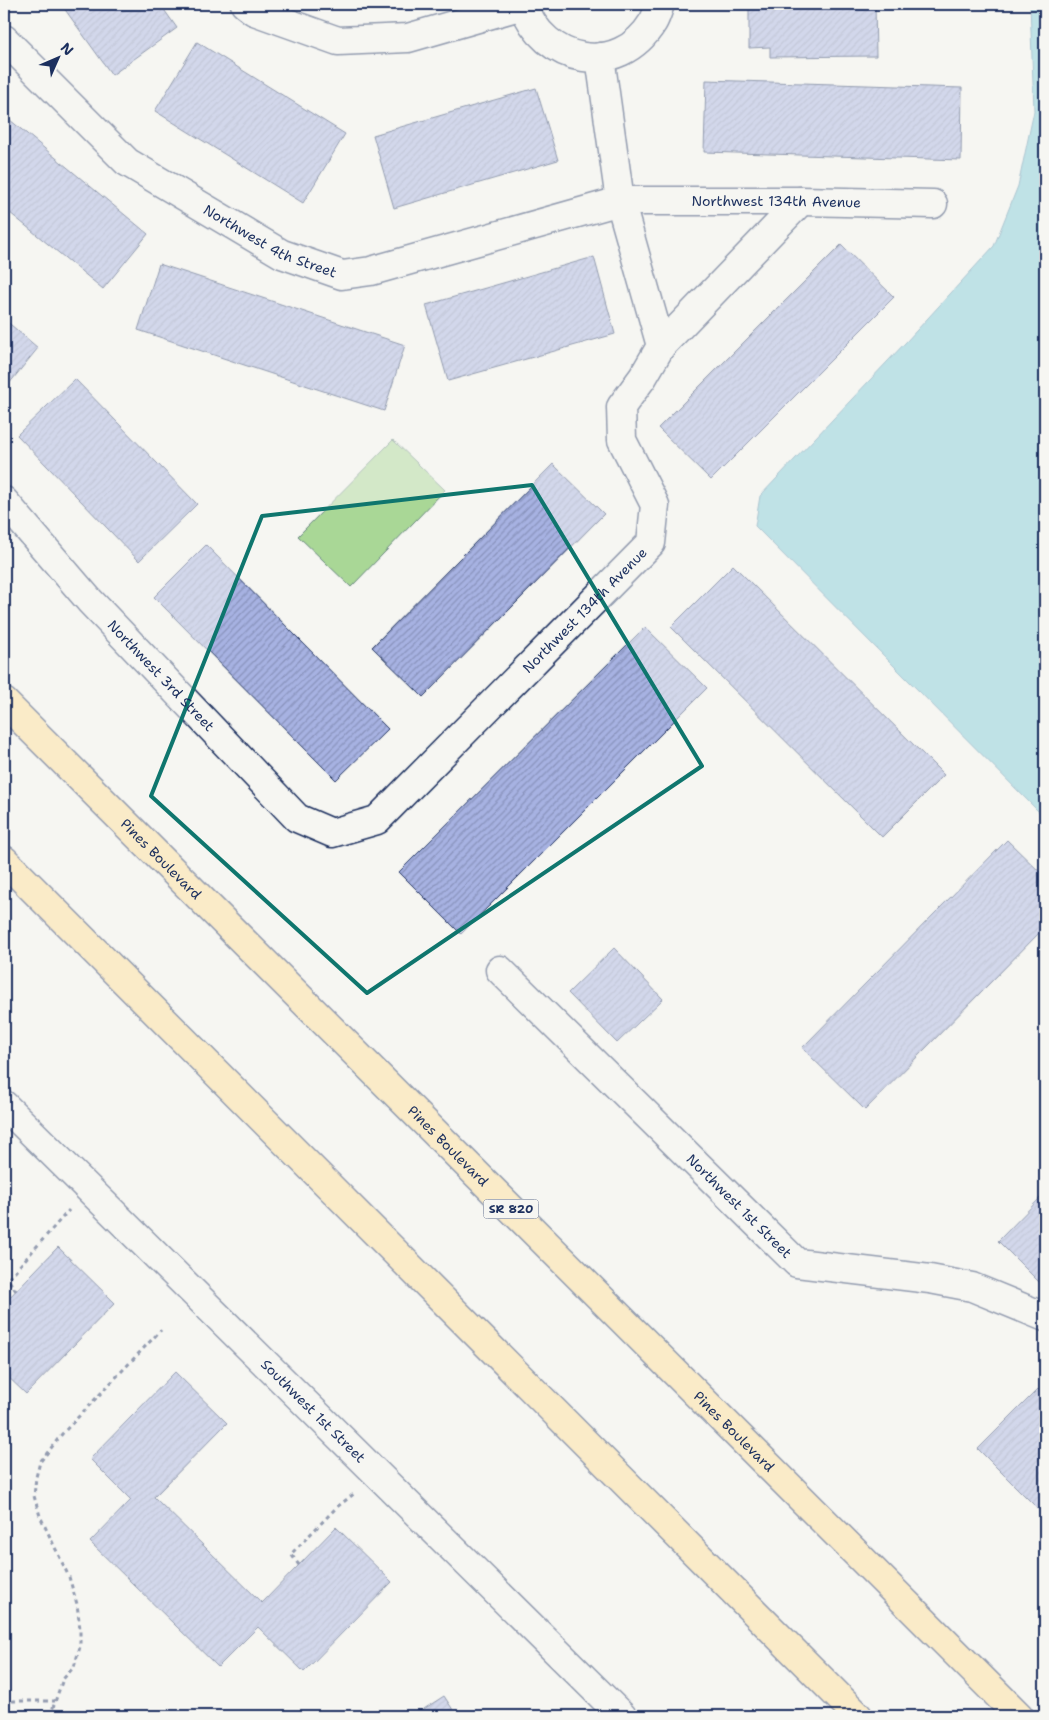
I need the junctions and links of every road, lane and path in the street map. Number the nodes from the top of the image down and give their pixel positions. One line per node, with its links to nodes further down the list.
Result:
1 (245, 4): 2 (street)
2 (523, 4): 5 (street)
3 (660, 4): 5 (street)
4 (4, 39): 6 (street, Northwest 4th Street)
5 (600, 57): 6 (street)
6 (620, 201): 7 (street, Northwest 134th Avenue); 9 (street)
7 (800, 201): 8 (street, Northwest 134th Avenue); 9 (street, Northwest 134th Avenue)
8 (933, 204)
9 (661, 346): 12 (street, Northwest 134th Avenue)
10 (4, 501): 12 (street, Northwest 3rd Street)
11 (4, 702): 27 (highway, Pines Boulevard / SR 820)
12 (332, 833)
13 (4, 860): 26 (highway)
14 (500, 970): 18 (street, Northwest 1st Street)
15 (4, 1105): 16 (street, Southwest 1st Street)
16 (88, 1188): 17 (path); 20 (street, Southwest 1st Street)
17 (16, 1291)
18 (1045, 1317)
19 (161, 1330): 23 (path)
20 (378, 1474): 21 (path); 25 (street, Southwest 1st Street)
21 (299, 1565)
22 (4, 1701): 23 (path)
23 (55, 1701): 24 (path)
24 (50, 1716)
25 (622, 1716)
26 (858, 1716)
27 (1019, 1716)

